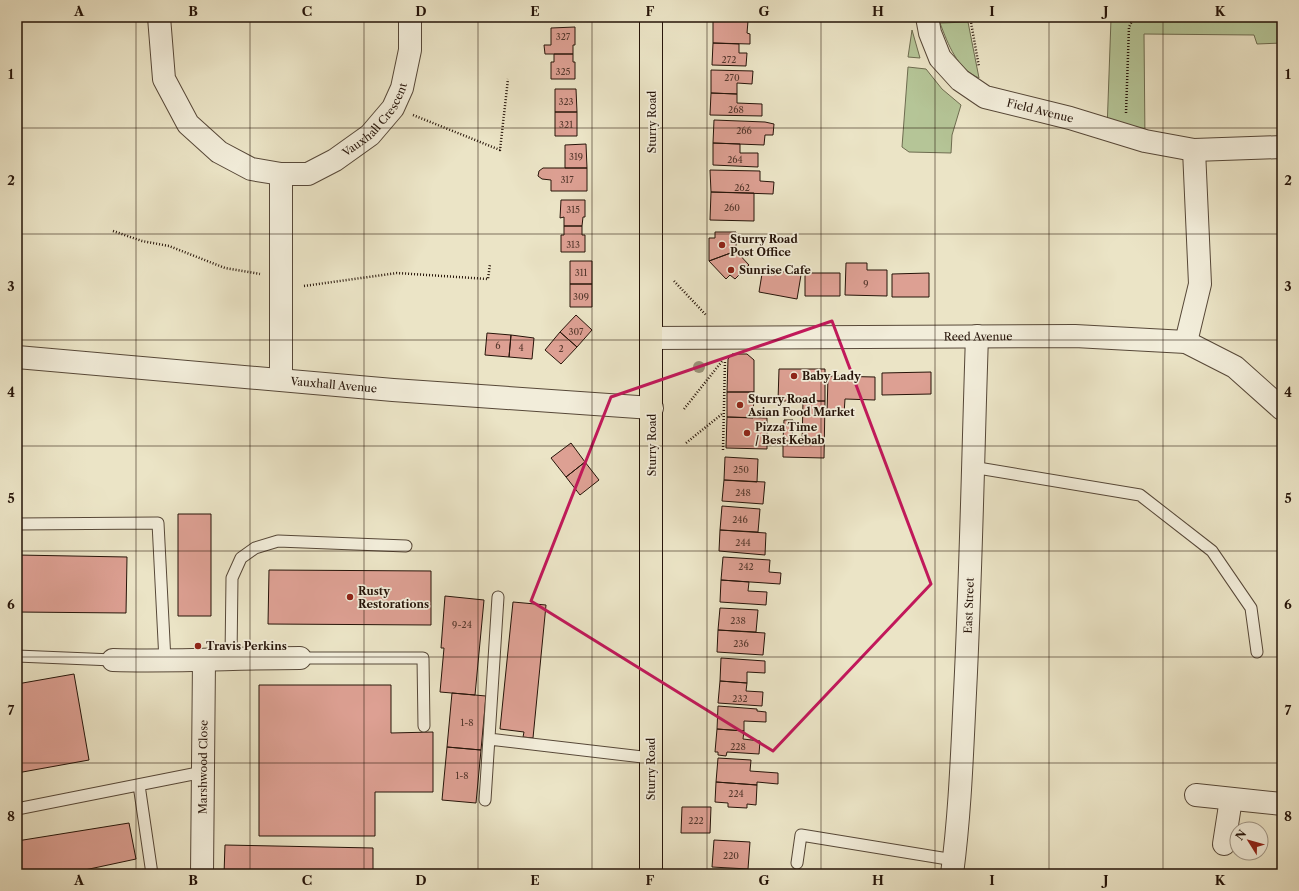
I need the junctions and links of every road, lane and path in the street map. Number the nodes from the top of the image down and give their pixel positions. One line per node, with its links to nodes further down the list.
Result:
1 (158, 17): 13 (street, Vauxhall Crescent)
2 (410, 17): 9 (street, Vauxhall Crescent)
3 (651, 17): 16 (highway, Sturry Road)
4 (928, 17): 8 (street, Field Avenue)
5 (970, 17): 8 (path)
6 (1134, 17): 10 (path)
7 (508, 79): 9 (path)
8 (985, 97): 10 (street, Field Avenue)
9 (394, 108): 13 (street, Vauxhall Crescent)
10 (1125, 135): 12 (street, Field Avenue)
11 (1282, 147): 12 (street, Field Avenue)
12 (1194, 150): 21 (street)
13 (281, 174): 17 (street)
14 (113, 231): 17 (path)
15 (490, 264): 17 (path)
16 (652, 280): 19 (path); 20 (highway, Sturry Road)
17 (281, 284): 25 (street)
18 (978, 336): 19 (street, Reed Avenue); 21 (street, Reed Avenue); 32 (street, East Street)
19 (727, 337): 20 (street, Reed Avenue)
20 (651, 338): 26 (highway, Sturry Road)
21 (1186, 342): 28 (street, Reed Avenue)
22 (17, 357): 25 (street, Vauxhall Avenue)
23 (725, 358): 27 (path)
24 (724, 365): 29 (path)
25 (281, 379): 26 (street, Vauxhall Avenue)
26 (652, 408): 45 (highway, Sturry Road)
27 (684, 409)
28 (1282, 409)
29 (723, 414): 30 (path); 31 (path)
30 (686, 443)
31 (723, 450)
32 (972, 466): 36 (lane); 55 (street, East Street)
33 (17, 524): 42 (lane)
34 (406, 546): 38 (lane)
35 (498, 597): 44 (lane)
36 (1257, 652)
37 (17, 656): 40 (lane)
38 (231, 658): 39 (street); 41 (street)
39 (300, 658): 43 (lane)
40 (113, 660): 42 (street)
41 (204, 660): 42 (street); 46 (street, Marshwood Close)
42 (166, 661)
43 (424, 726)
44 (489, 740): 45 (lane); 50 (lane)
45 (651, 758): 58 (highway, Sturry Road)
46 (203, 772): 47 (lane); 57 (street, Marshwood Close)
47 (139, 785): 52 (lane); 56 (lane)
48 (1196, 795): 49 (street)
49 (1231, 799): 51 (street); 53 (street)
50 (485, 800)
51 (1282, 804)
52 (17, 809)
53 (1224, 844)
54 (796, 863): 55 (lane)
55 (953, 867)
56 (152, 874)
57 (202, 874)
58 (651, 874)

